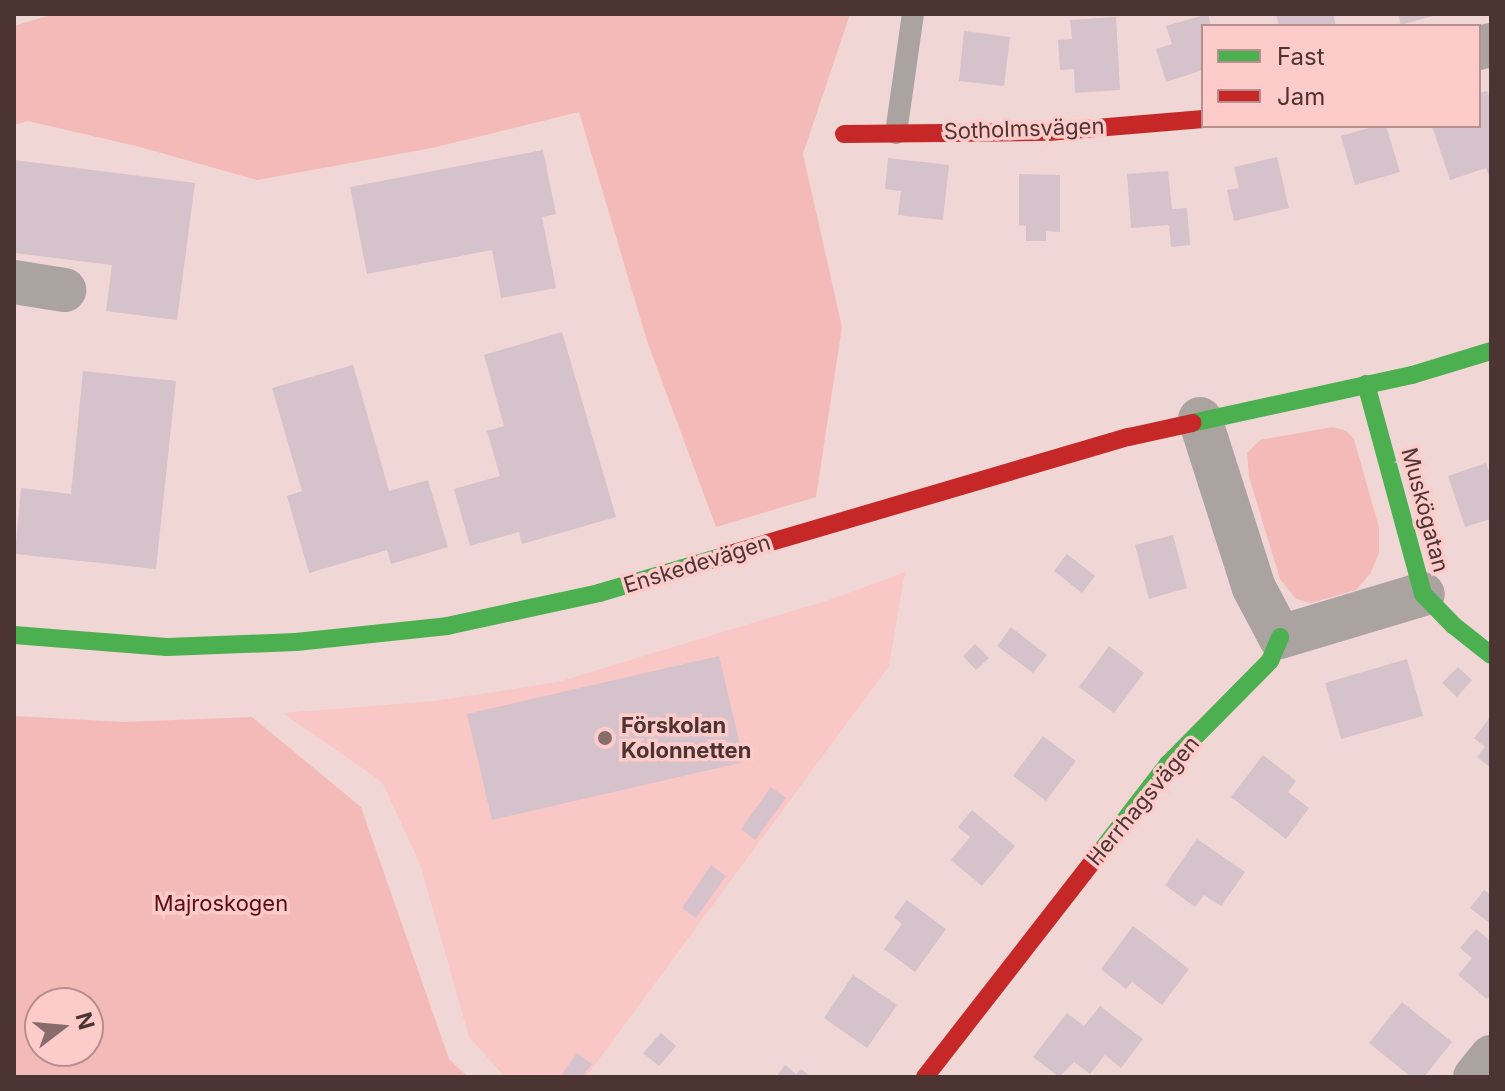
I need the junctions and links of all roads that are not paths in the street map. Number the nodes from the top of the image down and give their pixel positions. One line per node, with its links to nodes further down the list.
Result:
1 (913, 14): 3 (lane)
2 (1201, 119): 3 (street, Sotholmsvägen)
3 (896, 133): 4 (street, Sotholmsvägen)
4 (844, 134)
5 (14, 282): 6 (street)
6 (64, 290)
7 (1491, 351): 8 (street, Enskedevägen)
8 (1366, 384): 9 (street, Enskedevägen); 10 (street, Muskögatan)
9 (1200, 419): 11 (street, Enskedevägen); 12 (street)
10 (1423, 594): 12 (street); 13 (street, Muskögatan)
11 (14, 635)
12 (1280, 637): 15 (street, Herrhagsvägen)
13 (1491, 655)
14 (1491, 1057): 16 (street)
15 (925, 1077)
16 (1475, 1077)

